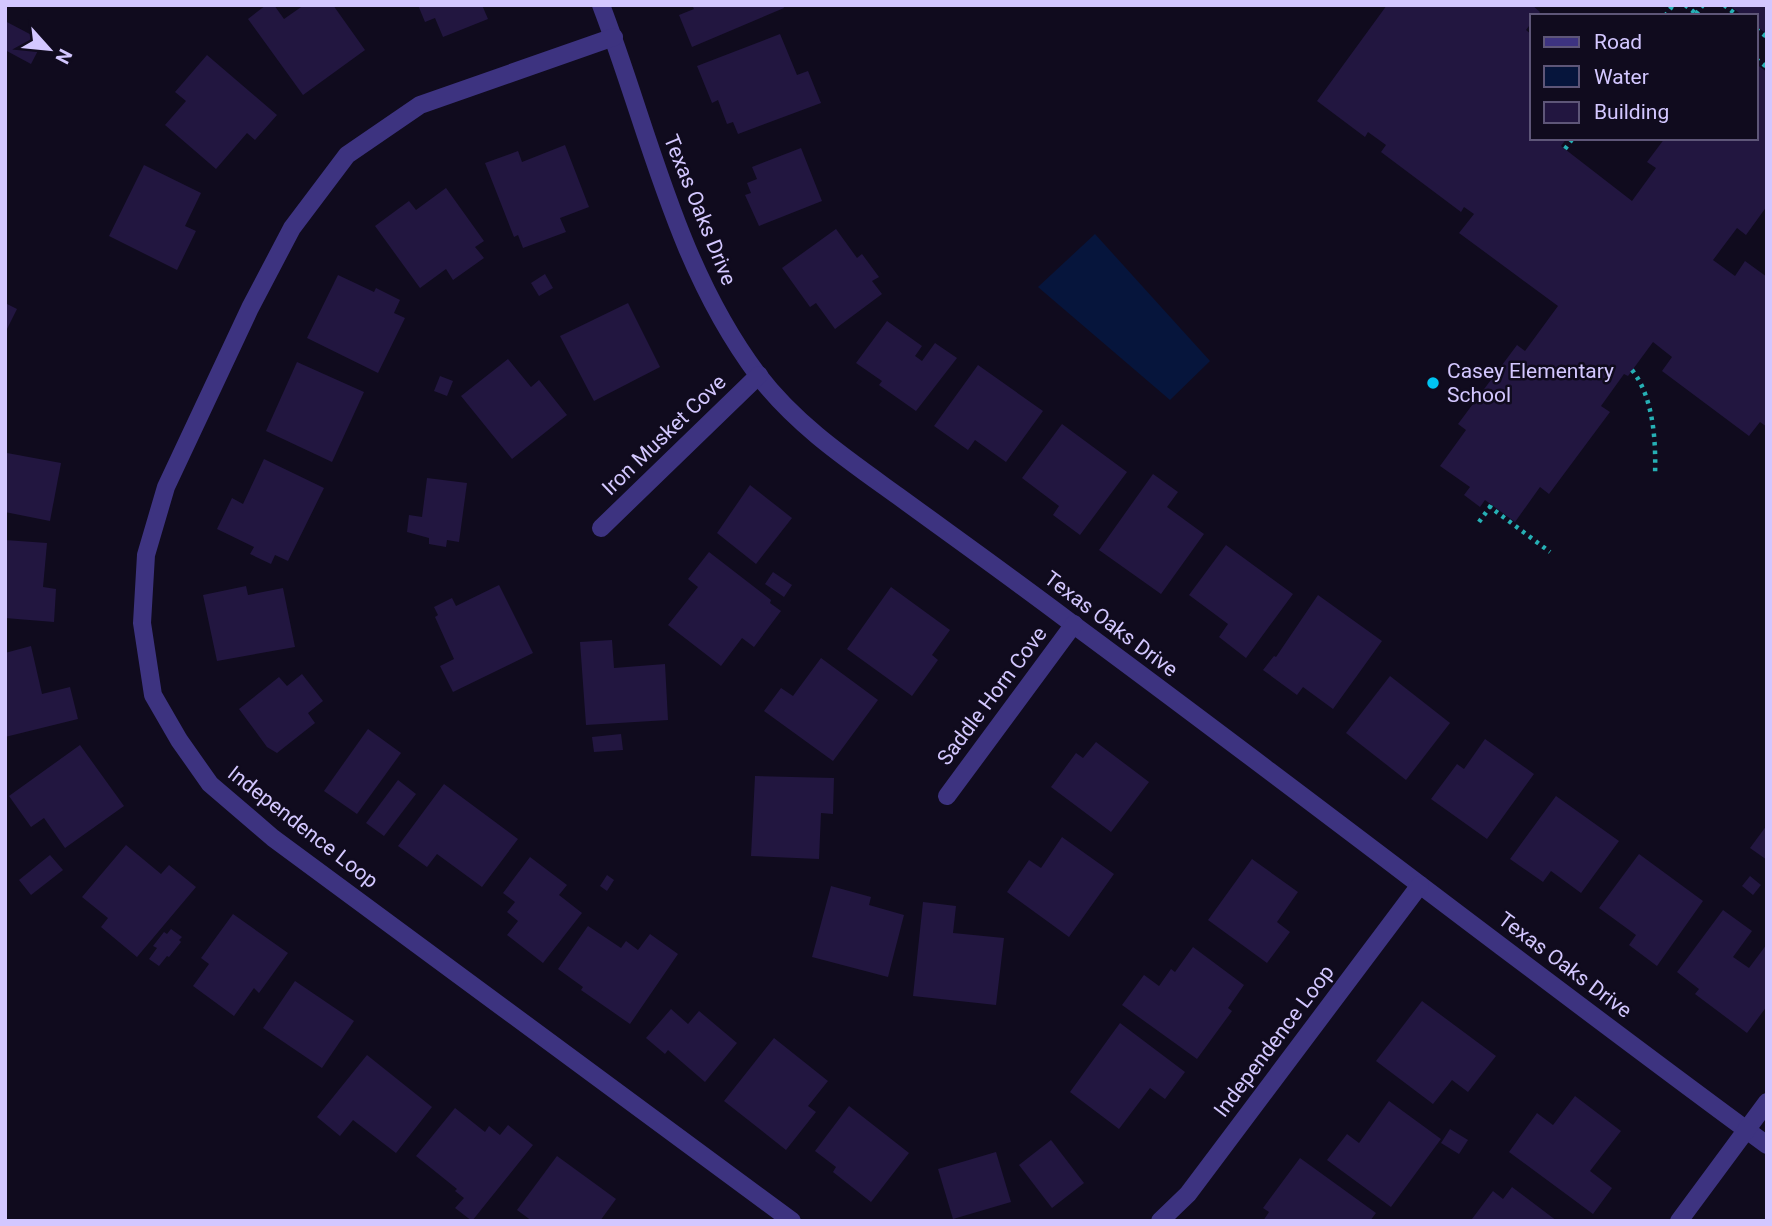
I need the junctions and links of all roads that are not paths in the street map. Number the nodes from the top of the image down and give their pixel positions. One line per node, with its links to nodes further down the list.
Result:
1 (601, 5): 2 (street, Texas Oaks Drive)
2 (614, 37): 3 (street, Texas Oaks Drive); 11 (street, Independence Loop)
3 (759, 375): 4 (street, Iron Musket Cove); 5 (street, Texas Oaks Drive)
4 (601, 528)
5 (1074, 624): 6 (street, Saddle Horn Cove); 7 (street, Texas Oaks Drive)
6 (947, 796)
7 (1420, 884): 9 (street, Texas Oaks Drive); 12 (street, Independence Loop)
8 (1767, 1102): 9 (street)
9 (1747, 1130): 10 (street, Texas Oaks Drive); 13 (street)
10 (1767, 1145)
11 (792, 1221)
12 (1160, 1221)
13 (1679, 1221)

